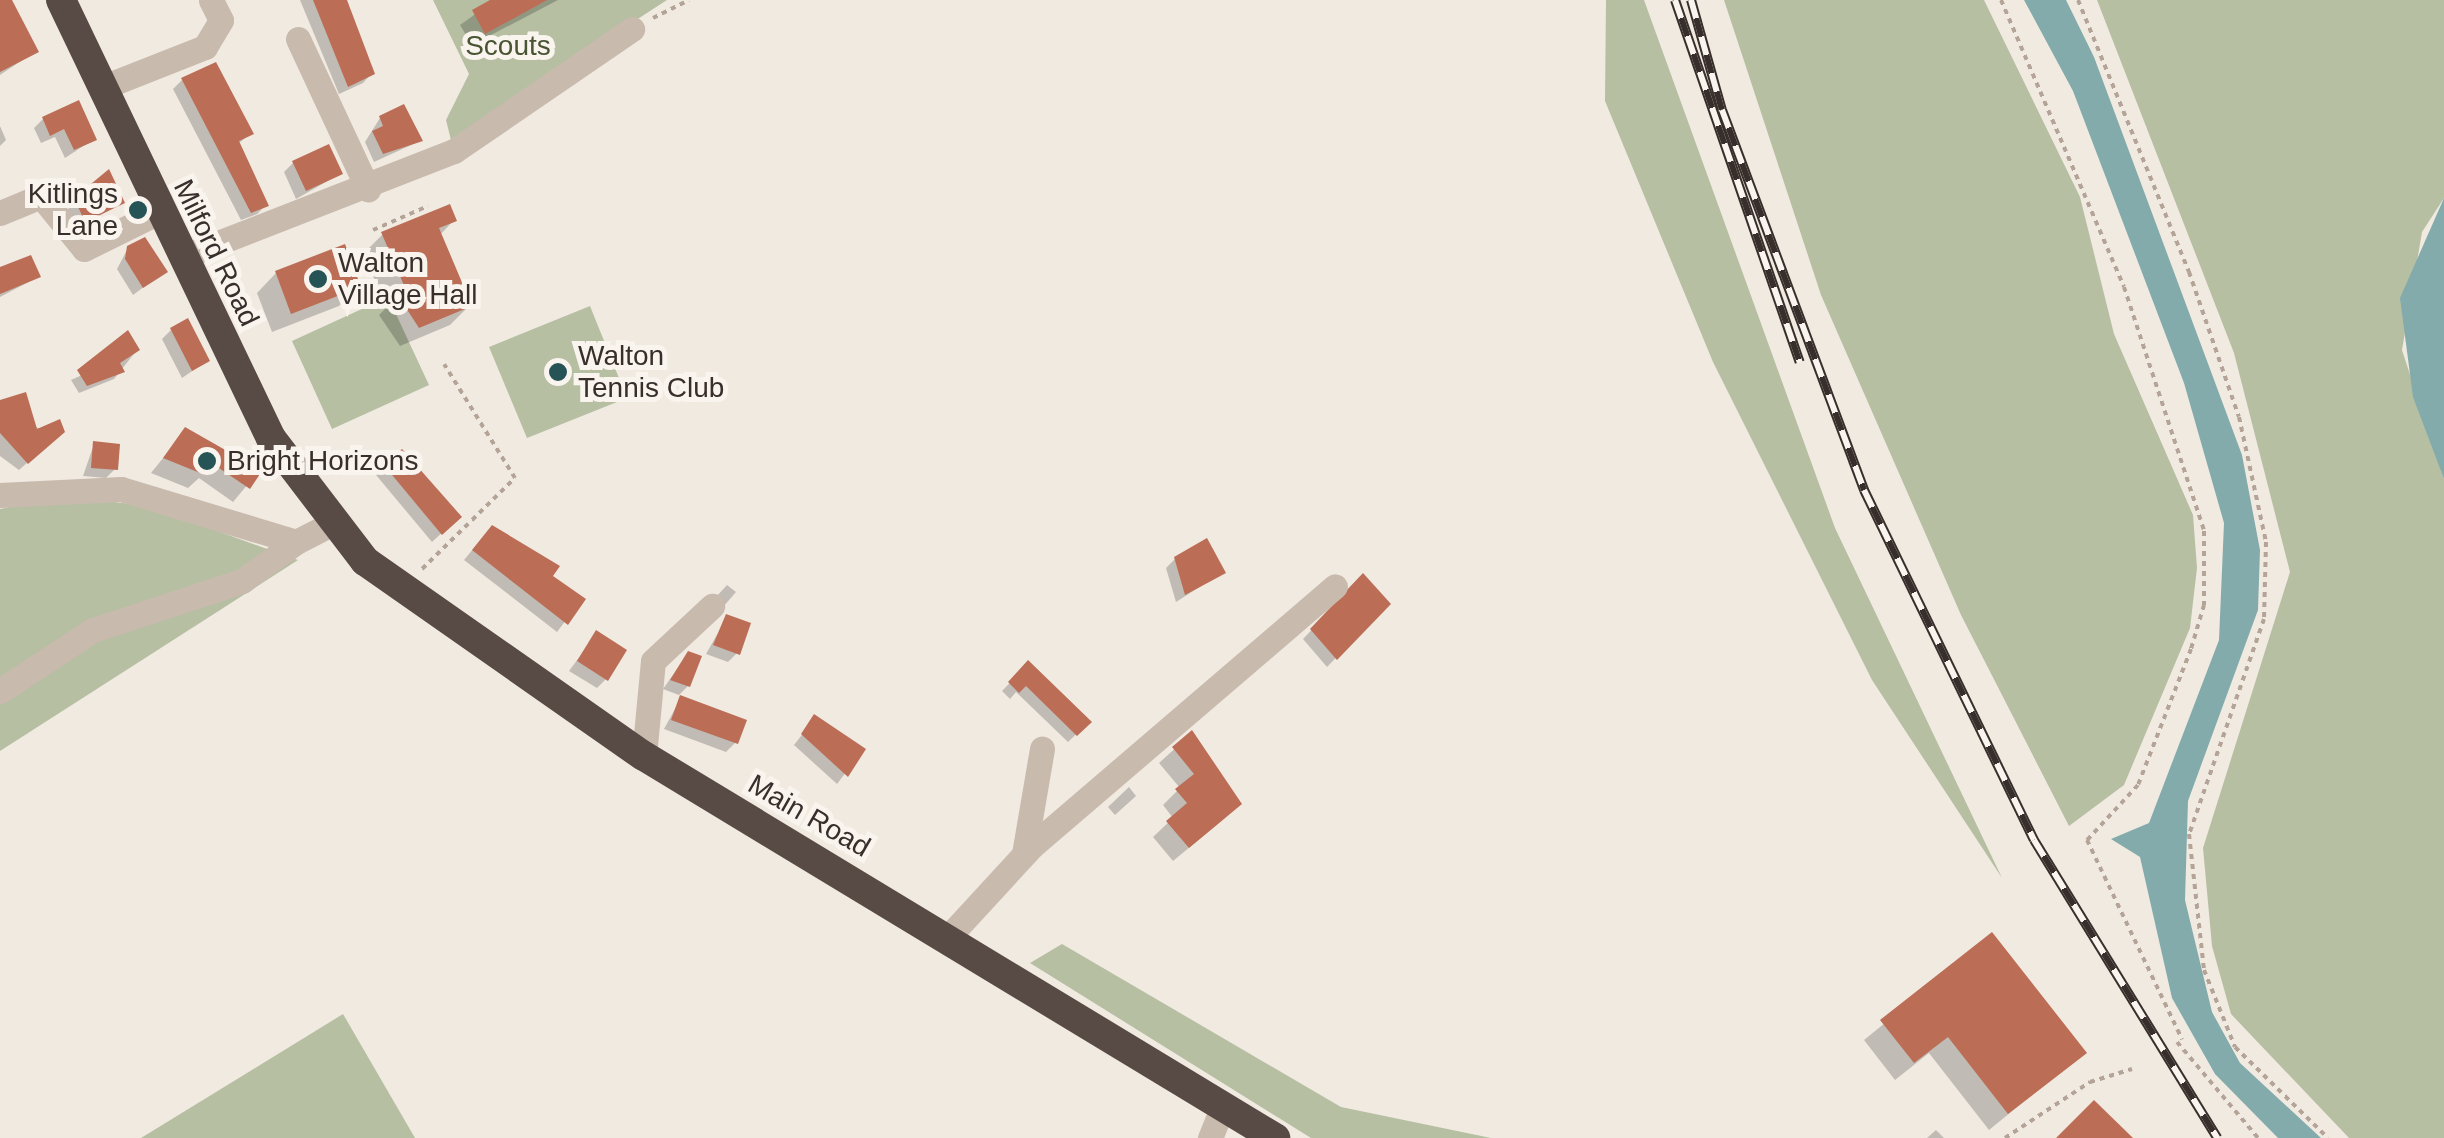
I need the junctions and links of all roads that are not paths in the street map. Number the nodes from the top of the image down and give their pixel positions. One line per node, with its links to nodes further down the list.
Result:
1 (61, 0): 5 (highway, Milford Road)
2 (212, 0): 5 (street)
3 (632, 29): 6 (street)
4 (298, 39): 6 (street)
5 (101, 88): 7 (highway, Milford Road)
6 (368, 188): 9 (street)
7 (159, 212): 8 (street); 9 (highway, Milford Road)
8 (0, 213)
9 (182, 257): 11 (highway, Milford Road)
10 (0, 495): 12 (street)
11 (330, 525): 12 (street); 17 (highway, Main Road)
12 (296, 542): 15 (street)
13 (1335, 586): 18 (street)
14 (712, 606): 17 (street)
15 (0, 692)
16 (1042, 749): 18 (street)
17 (644, 756): 19 (highway, Main Road)
18 (1024, 854): 19 (street)
19 (951, 934): 20 (highway, Main Road)
20 (1222, 1108): 21 (street); 22 (highway, Main Road)
21 (1210, 1138)
22 (1275, 1138)

